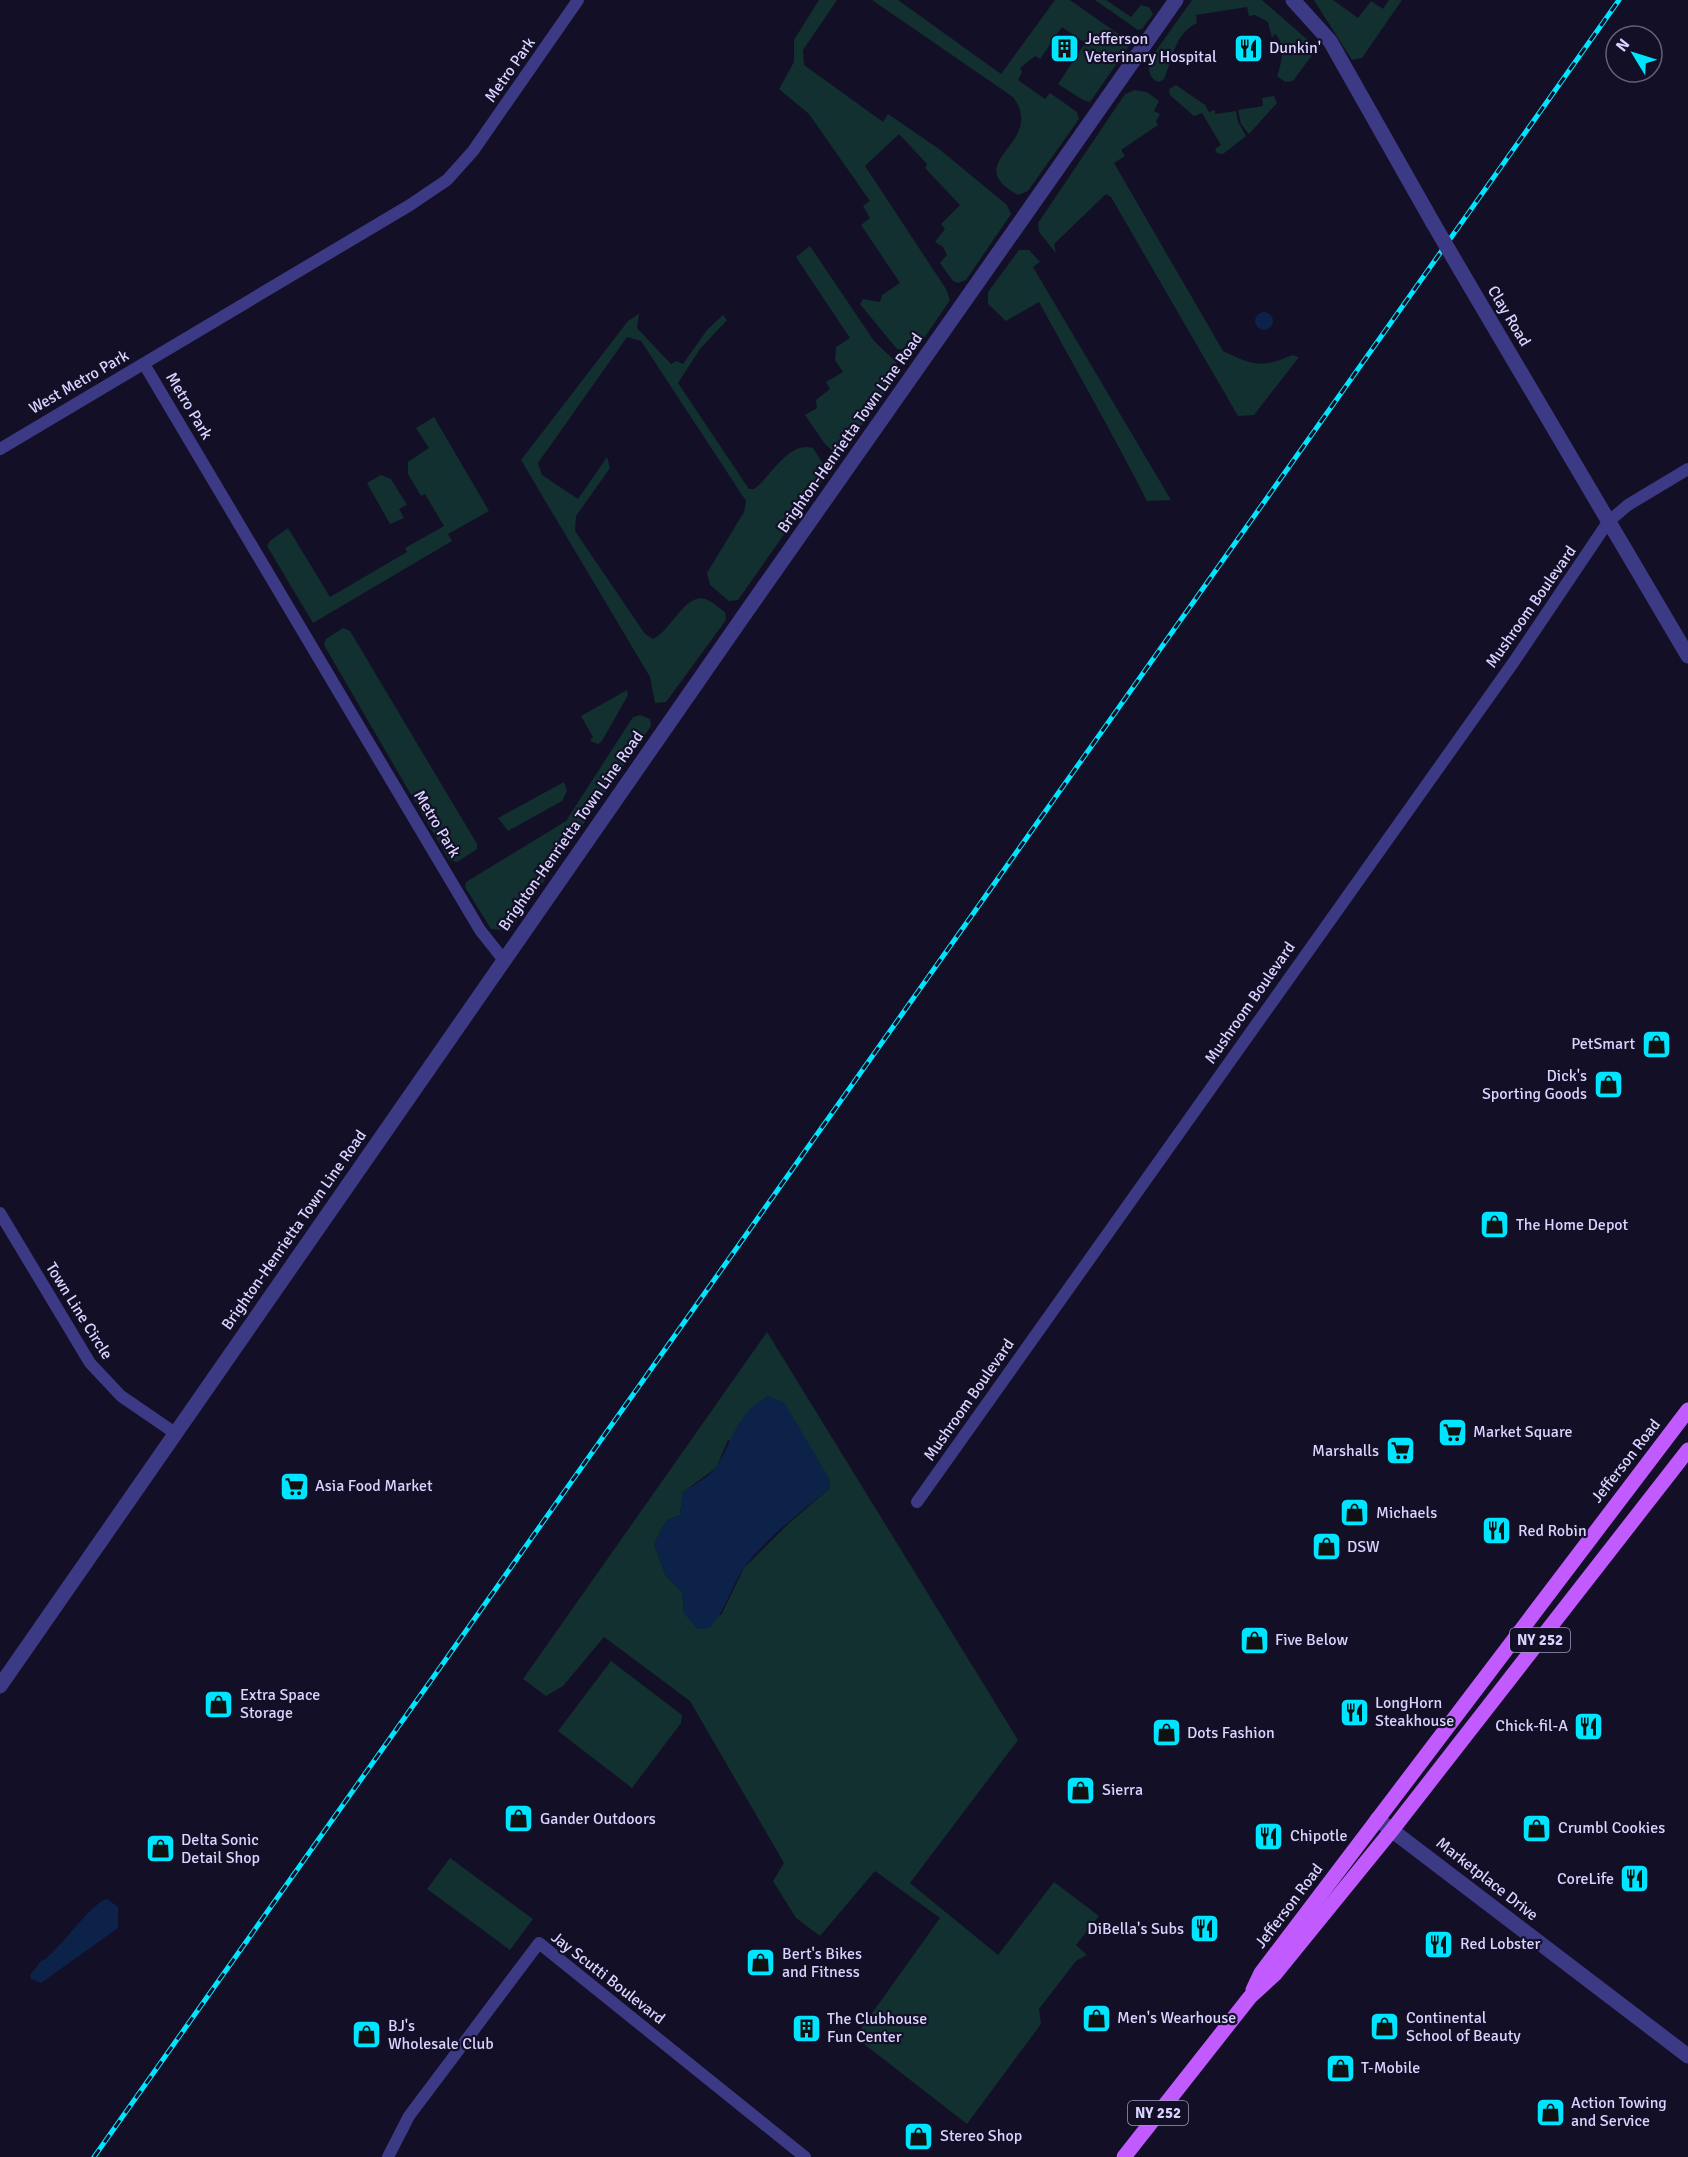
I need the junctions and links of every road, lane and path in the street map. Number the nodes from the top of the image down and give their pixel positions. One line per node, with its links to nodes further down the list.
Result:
1 (578, 0): 4 (street, Metro Park)
2 (1176, 0): 9 (street, Brighton-Henrietta Town Line Road)
3 (1293, 0): 7 (street, Clay Road, bridge)
4 (144, 364): 5 (street, West Metro Park); 9 (street, Metro Park)
5 (0, 448)
6 (1688, 469): 7 (street, Mushroom Boulevard)
7 (1608, 522): 8 (street, Clay Road); 14 (street, Mushroom Boulevard)
8 (1688, 656)
9 (503, 959): 12 (street, Brighton-Henrietta Town Line Road)
10 (0, 1213): 12 (street, Town Line Circle)
11 (1688, 1410): 16 (main road, Jefferson Road / NY 252)
12 (175, 1433): 15 (street, Brighton-Henrietta Town Line Road)
13 (1688, 1450): 17 (main road, Jefferson Road / NY 252)
14 (917, 1502)
15 (0, 1686)
16 (1377, 1819): 17 (street, Marketplace Drive); 18 (main road, Jefferson Road / NY 252)
17 (1392, 1830): 18 (main road, Jefferson Road / NY 252); 19 (street, Marketplace Drive)
18 (1250, 1997): 22 (main road, Jefferson Road / NY 252)
19 (1688, 2056)
20 (388, 2157): 21 (street, Jay Scutti Boulevard)
21 (805, 2157)
22 (1124, 2157)

